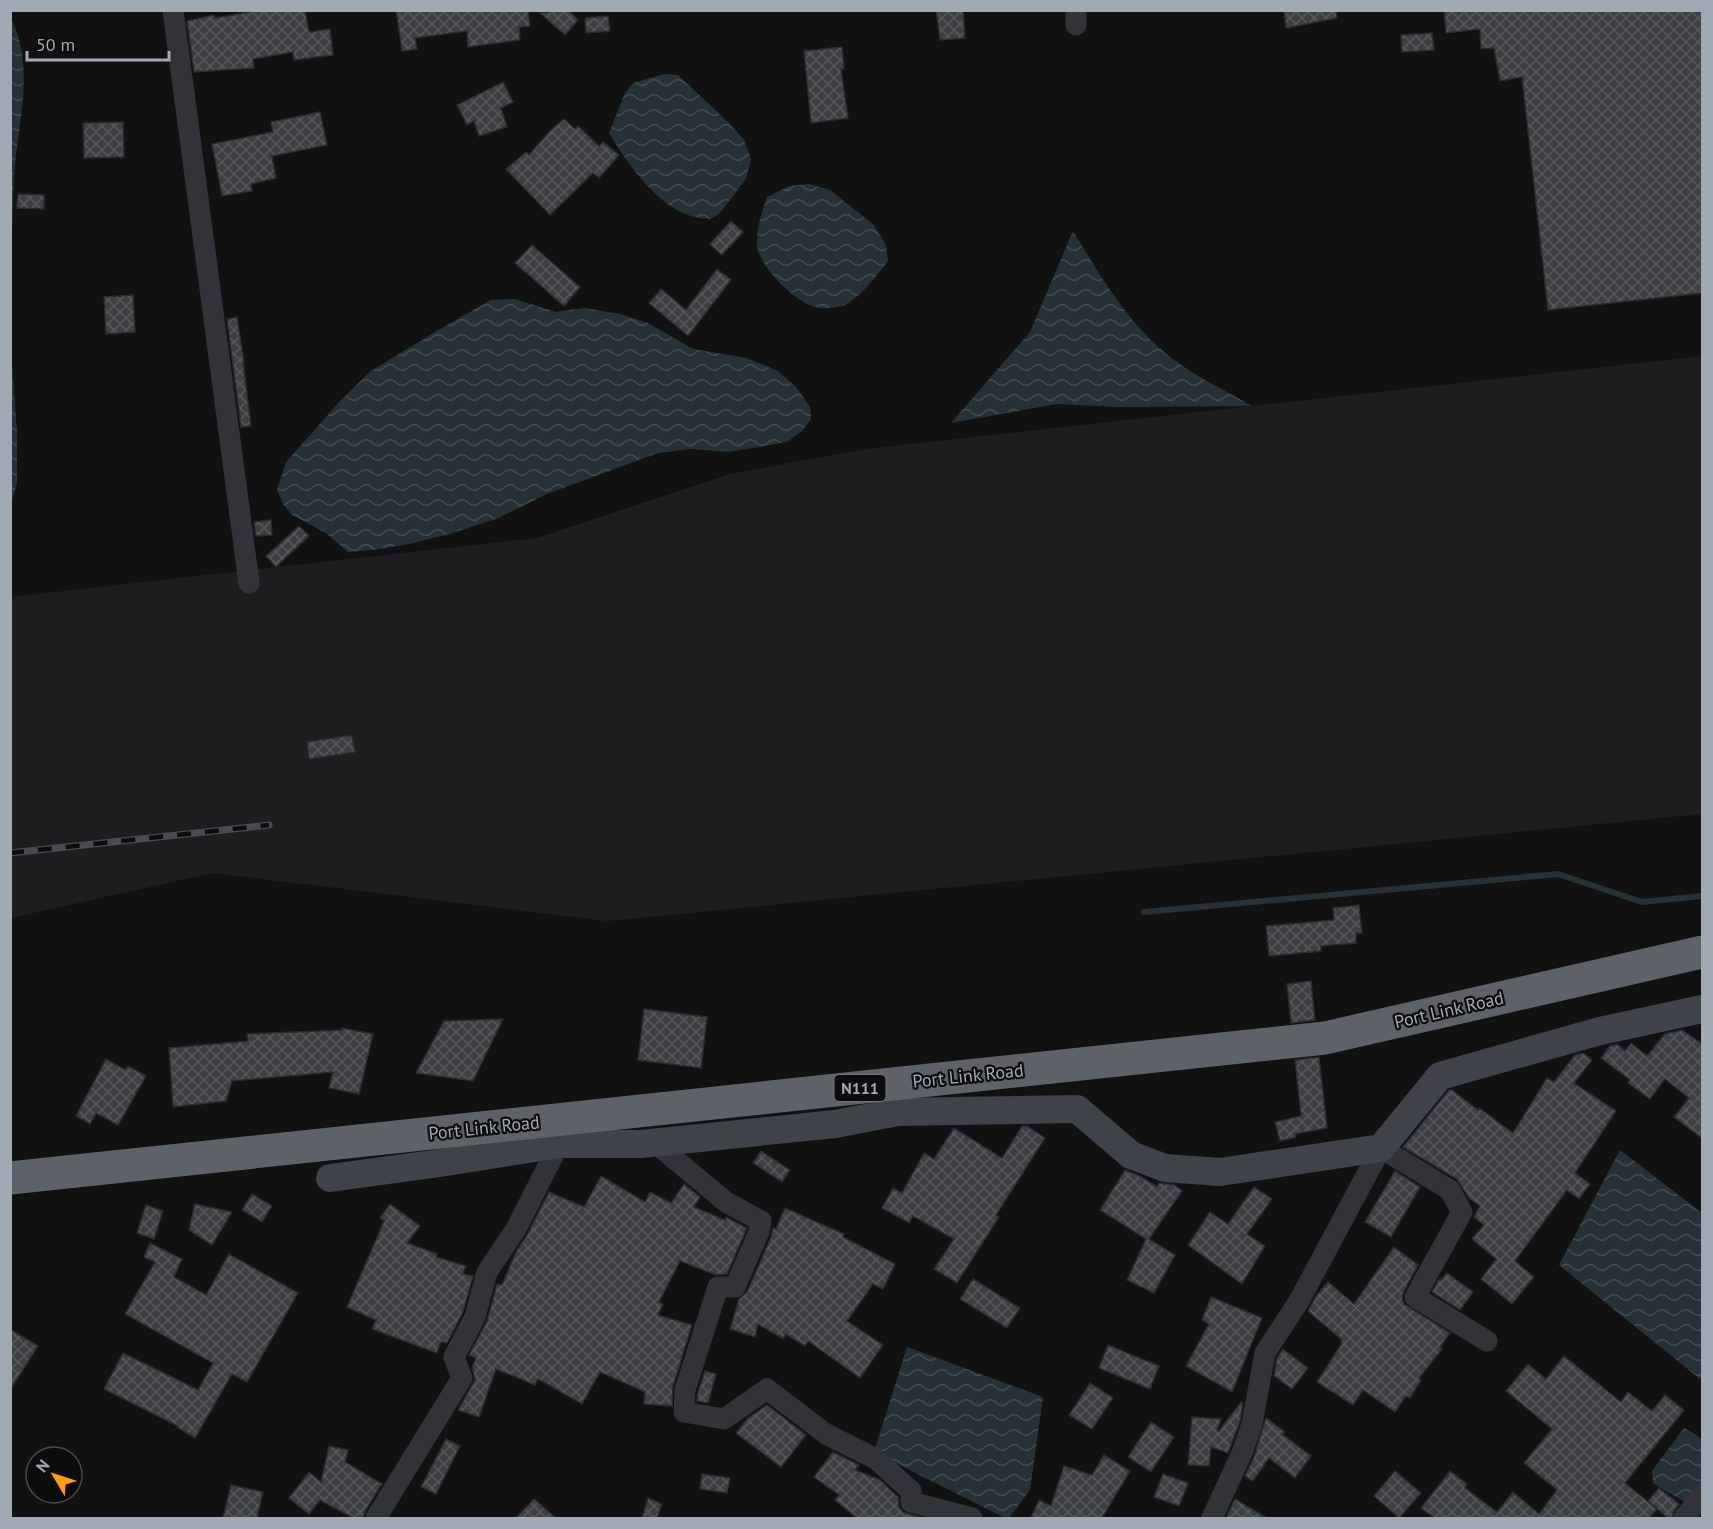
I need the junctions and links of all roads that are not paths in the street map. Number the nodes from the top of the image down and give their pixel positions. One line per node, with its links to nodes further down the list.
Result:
1 (172, 10): 2 (street)
2 (249, 583)
3 (1702, 952): 8 (highway, Port Link Road / N111)
4 (1702, 1009): 7 (street)
5 (654, 1142): 6 (street); 7 (street); 12 (street)
6 (559, 1144): 9 (street); 13 (street)
7 (1381, 1148): 10 (street); 15 (street)
8 (10, 1178)
9 (330, 1178)
10 (1487, 1341)
11 (1702, 1495): 16 (street)
12 (906, 1510): 14 (street)
13 (376, 1518)
14 (972, 1518)
15 (1212, 1518)
16 (1684, 1518)

